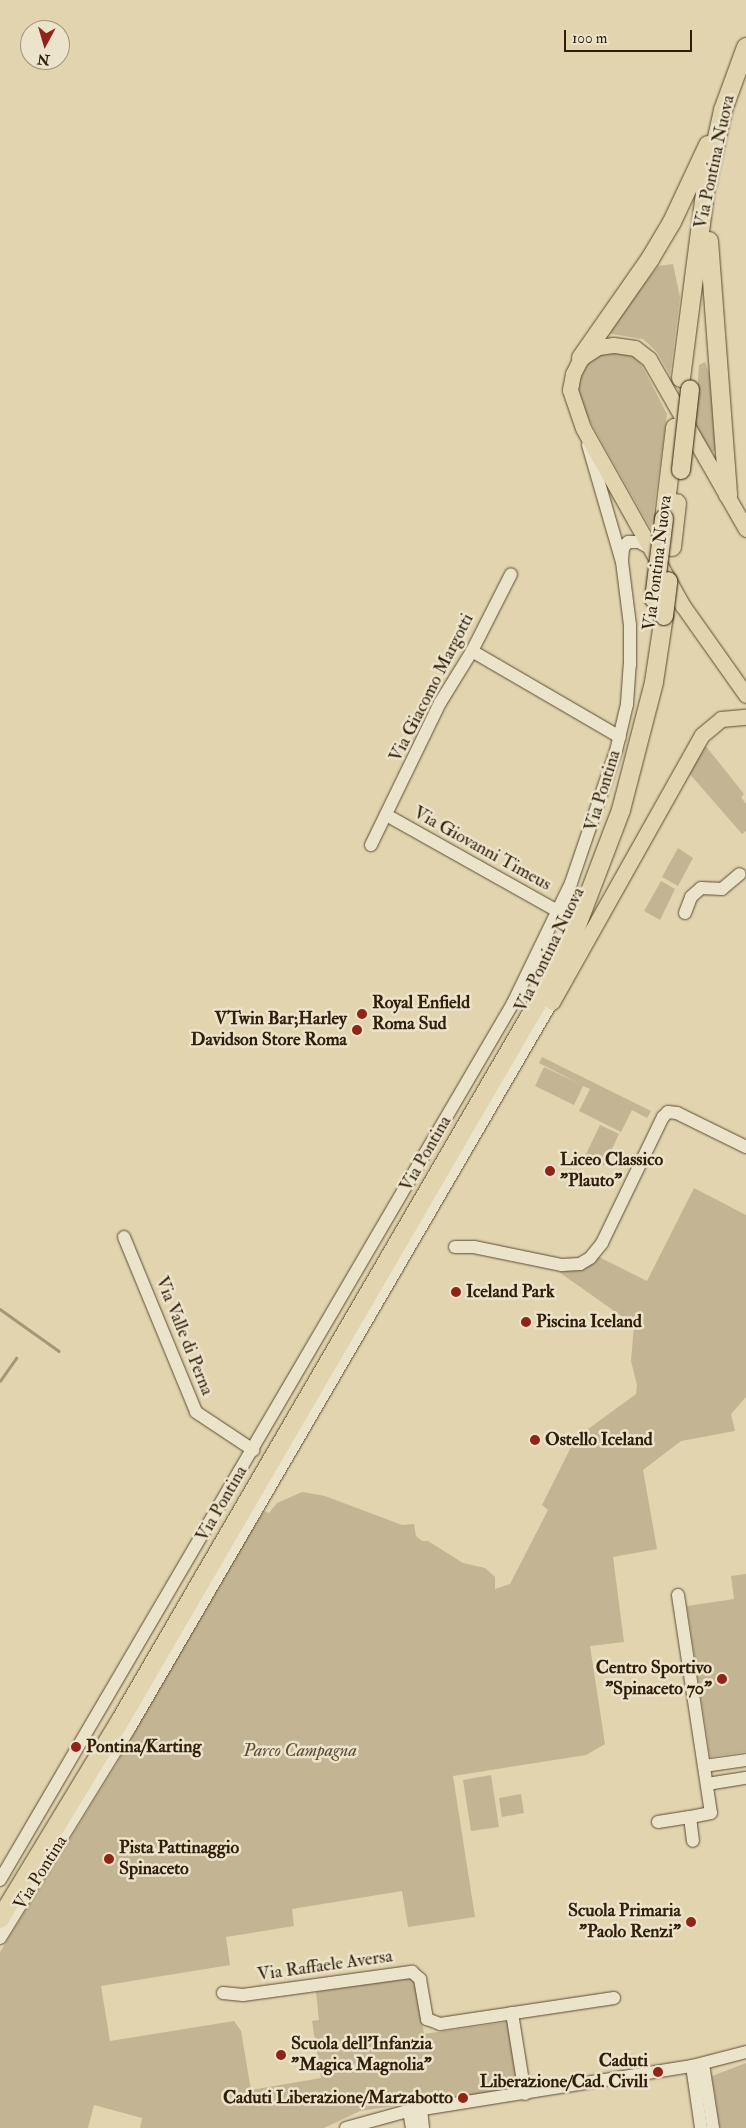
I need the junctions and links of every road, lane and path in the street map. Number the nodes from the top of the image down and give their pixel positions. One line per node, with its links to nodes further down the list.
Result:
1 (746, 47): 3 (highway, Via Pontina Nuova)
2 (746, 78): 4 (highway, Via Pontina Nuova)
3 (723, 110): 5 (highway); 6 (highway, Via Pontina Nuova)
4 (709, 241): 6 (highway, Via Pontina Nuova); 8 (highway)
5 (578, 362): 7 (main road, Via Pontina); 8 (main road)
6 (686, 384): 24 (highway, Via Pontina Nuova, bridge); 24 (highway, Via Pontina Nuova, bridge)
7 (583, 428): 11 (main road); 12 (street, Via Pontina)
8 (728, 495): 9 (street); 10 (main road)
9 (746, 511)
10 (746, 529)
11 (650, 548): 12 (street); 15 (main road)
12 (622, 562): 17 (street, Via Pontina)
13 (511, 574): 14 (street, Via Giacomo Margotti)
14 (472, 651): 17 (street); 18 (street, Via Giacomo Margotti)
15 (746, 695)
16 (746, 717): 23 (main road, Via Pontina)
17 (620, 736): 21 (street, Via Pontina)
18 (388, 816): 19 (street, Via Giacomo Margotti); 21 (street, Via Giovanni Timeus)
19 (371, 846)
20 (740, 874): 22 (street)
21 (559, 912): 28 (street, Via Pontina)
22 (685, 913)
23 (552, 1002): 24 (highway); 41 (street, Via Pontina)
24 (500, 1059): 38 (highway, Via Pontina)
25 (746, 1147): 27 (street)
26 (124, 1237): 28 (street, Via Valle di Perna)
27 (455, 1247)
28 (253, 1450): 37 (street, Via Pontina)
29 (678, 1595): 31 (street)
30 (746, 1760): 31 (street)
31 (704, 1766): 33 (street)
32 (746, 1778): 33 (street)
33 (707, 1784): 34 (street)
34 (690, 1817): 35 (street); 36 (street)
35 (658, 1822)
36 (693, 1841)
37 (0, 1880)
38 (7, 1899): 39 (highway, Via Pontina); 40 (highway)
39 (0, 1919)
40 (0, 1926)
41 (0, 1938)
42 (223, 1993): 44 (street, Via Raffaele Aversa)
43 (614, 1998): 44 (street, Via Raffaele Aversa)
44 (512, 2013): 47 (street)
45 (746, 2052): 46 (street)
46 (698, 2065): 47 (street); 52 (street); 53 (street)
47 (525, 2094): 48 (street)
48 (415, 2110): 49 (street); 50 (street); 51 (street)
49 (346, 2128)
50 (412, 2128)
51 (424, 2128)
52 (701, 2128)
53 (713, 2128)

